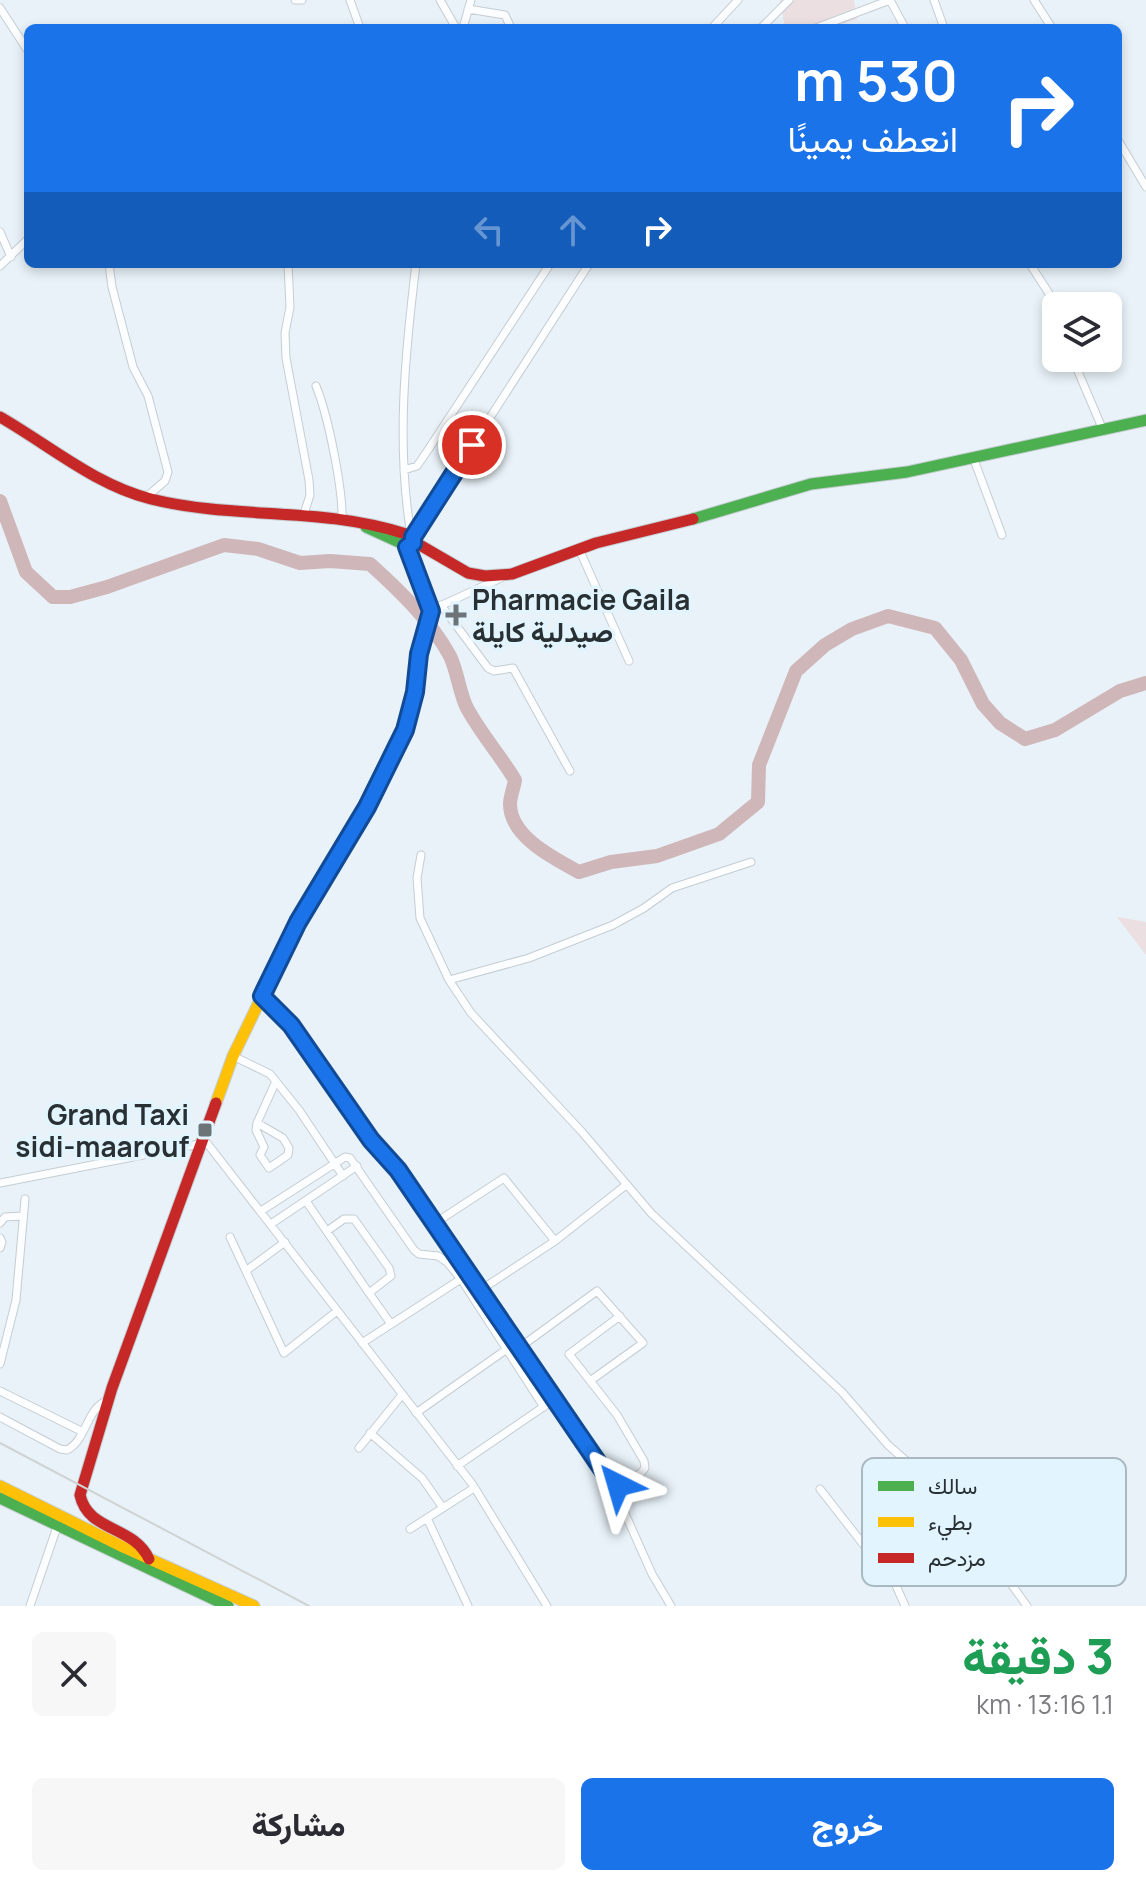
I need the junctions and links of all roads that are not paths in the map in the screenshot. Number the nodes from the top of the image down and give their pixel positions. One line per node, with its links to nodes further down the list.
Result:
1 (295, 0): 2 (street)
2 (302, 0)
3 (350, 0): 12 (street)
4 (440, 0): 13 (street)
5 (471, 0): 11 (street)
6 (738, 0): 16 (street)
7 (789, 0): 17 (street)
8 (934, 0): 20 (street)
9 (1034, 0): 21 (street)
10 (0, 8): 22 (street)
11 (468, 9): 14 (street); 15 (street)
12 (359, 24)
13 (454, 24)
14 (464, 24)
15 (509, 24)
16 (716, 24)
17 (765, 24)
18 (827, 24): 19 (street)
19 (903, 24)
20 (943, 24)
21 (1049, 24)
22 (24, 45)
23 (1122, 147): 24 (street)
24 (1146, 187)
25 (0, 232): 27 (street)
26 (24, 243): 27 (street)
27 (11, 257): 28 (street)
28 (0, 266)
29 (110, 268): 43 (street)
30 (288, 268): 44 (street)
31 (416, 268): 42 (street)
32 (547, 268): 42 (street)
33 (586, 268): 47 (street)
34 (1033, 268): 35 (street)
35 (1048, 292)
36 (1078, 372): 40 (street)
37 (316, 386): 45 (street)
38 (0, 417): 43 (street)
39 (1146, 420): 40 (street)
40 (1103, 430): 41 (street)
41 (973, 457): 46 (street); 48 (street)
42 (404, 470): 47 (street)
43 (145, 498): 44 (street)
44 (304, 515): 45 (street)
45 (342, 520): 47 (street)
46 (1002, 535)
47 (409, 539): 49 (street); 50 (street)
48 (579, 549): 49 (street); 51 (street)
49 (512, 574): 50 (street)
50 (436, 608): 52 (street); 56 (street)
51 (629, 661)
52 (570, 771)
53 (421, 855): 55 (street)
54 (751, 862): 55 (street)
55 (449, 980): 65 (street)
56 (262, 996): 57 (street); 71 (street)
57 (233, 1056): 58 (street); 60 (street)
58 (276, 1081): 59 (street); 61 (street)
59 (257, 1123): 59 (street)
60 (200, 1140): 64 (street); 68 (street); 96 (street)
61 (335, 1164): 62 (street); 63 (street); 68 (street)
62 (357, 1166): 63 (street); 80 (street)
63 (343, 1176): 67 (street)
64 (0, 1183)
65 (626, 1185): 76 (street); 103 (street)
66 (25, 1199): 69 (street)
67 (306, 1201): 72 (street); 73 (street)
68 (261, 1211): 72 (street)
69 (23, 1216): 70 (street); 87 (street)
70 (0, 1223)
71 (435, 1223): 76 (street); 80 (street)
72 (271, 1224): 77 (street)
73 (327, 1231): 81 (street); 81 (street)
74 (230, 1237): 79 (street)
75 (0, 1238): 78 (street)
76 (555, 1241): 82 (street)
77 (285, 1242): 79 (street); 83 (street)
78 (0, 1248)
79 (247, 1270): 83 (street)
80 (464, 1276): 82 (street); 85 (street)
81 (369, 1293): 85 (street)
82 (480, 1297): 89 (street); 90 (street)
83 (337, 1311): 88 (street)
84 (620, 1316): 89 (street); 92 (street); 92 (street)
85 (391, 1324): 88 (street)
86 (0, 1334): 87 (street)
87 (8, 1339): 91 (street)
88 (362, 1343): 94 (street)
89 (519, 1348): 95 (street)
90 (507, 1349): 97 (street); 98 (street)
91 (0, 1364)
92 (590, 1381): 105 (street)
93 (0, 1391): 100 (street)
94 (401, 1396): 98 (street); 101 (street)
95 (555, 1399): 97 (street); 105 (street)
96 (108, 1400): 100 (street); 115 (street)
97 (544, 1407): 104 (street)
98 (416, 1413): 104 (street)
99 (0, 1417): 100 (street)
100 (83, 1432)
101 (370, 1433): 102 (street); 110 (street)
102 (359, 1448)
103 (903, 1458)
104 (457, 1466): 107 (street)
105 (611, 1482): 123 (street)
106 (0, 1486): 115 (street)
107 (474, 1488): 110 (street); 122 (street)
108 (820, 1489): 114 (street)
109 (0, 1498): 112 (street)
110 (443, 1508): 111 (street)
111 (427, 1518): 113 (street); 121 (street)
112 (57, 1527): 118 (street); 119 (street)
113 (410, 1529)
114 (862, 1543)
115 (149, 1559): 120 (street)
116 (896, 1586): 124 (street)
117 (1013, 1586): 125 (street)
118 (30, 1606)
119 (228, 1606)
120 (254, 1606)
121 (468, 1606)
122 (547, 1606)
123 (671, 1606)
124 (905, 1606)
125 (1027, 1606)

